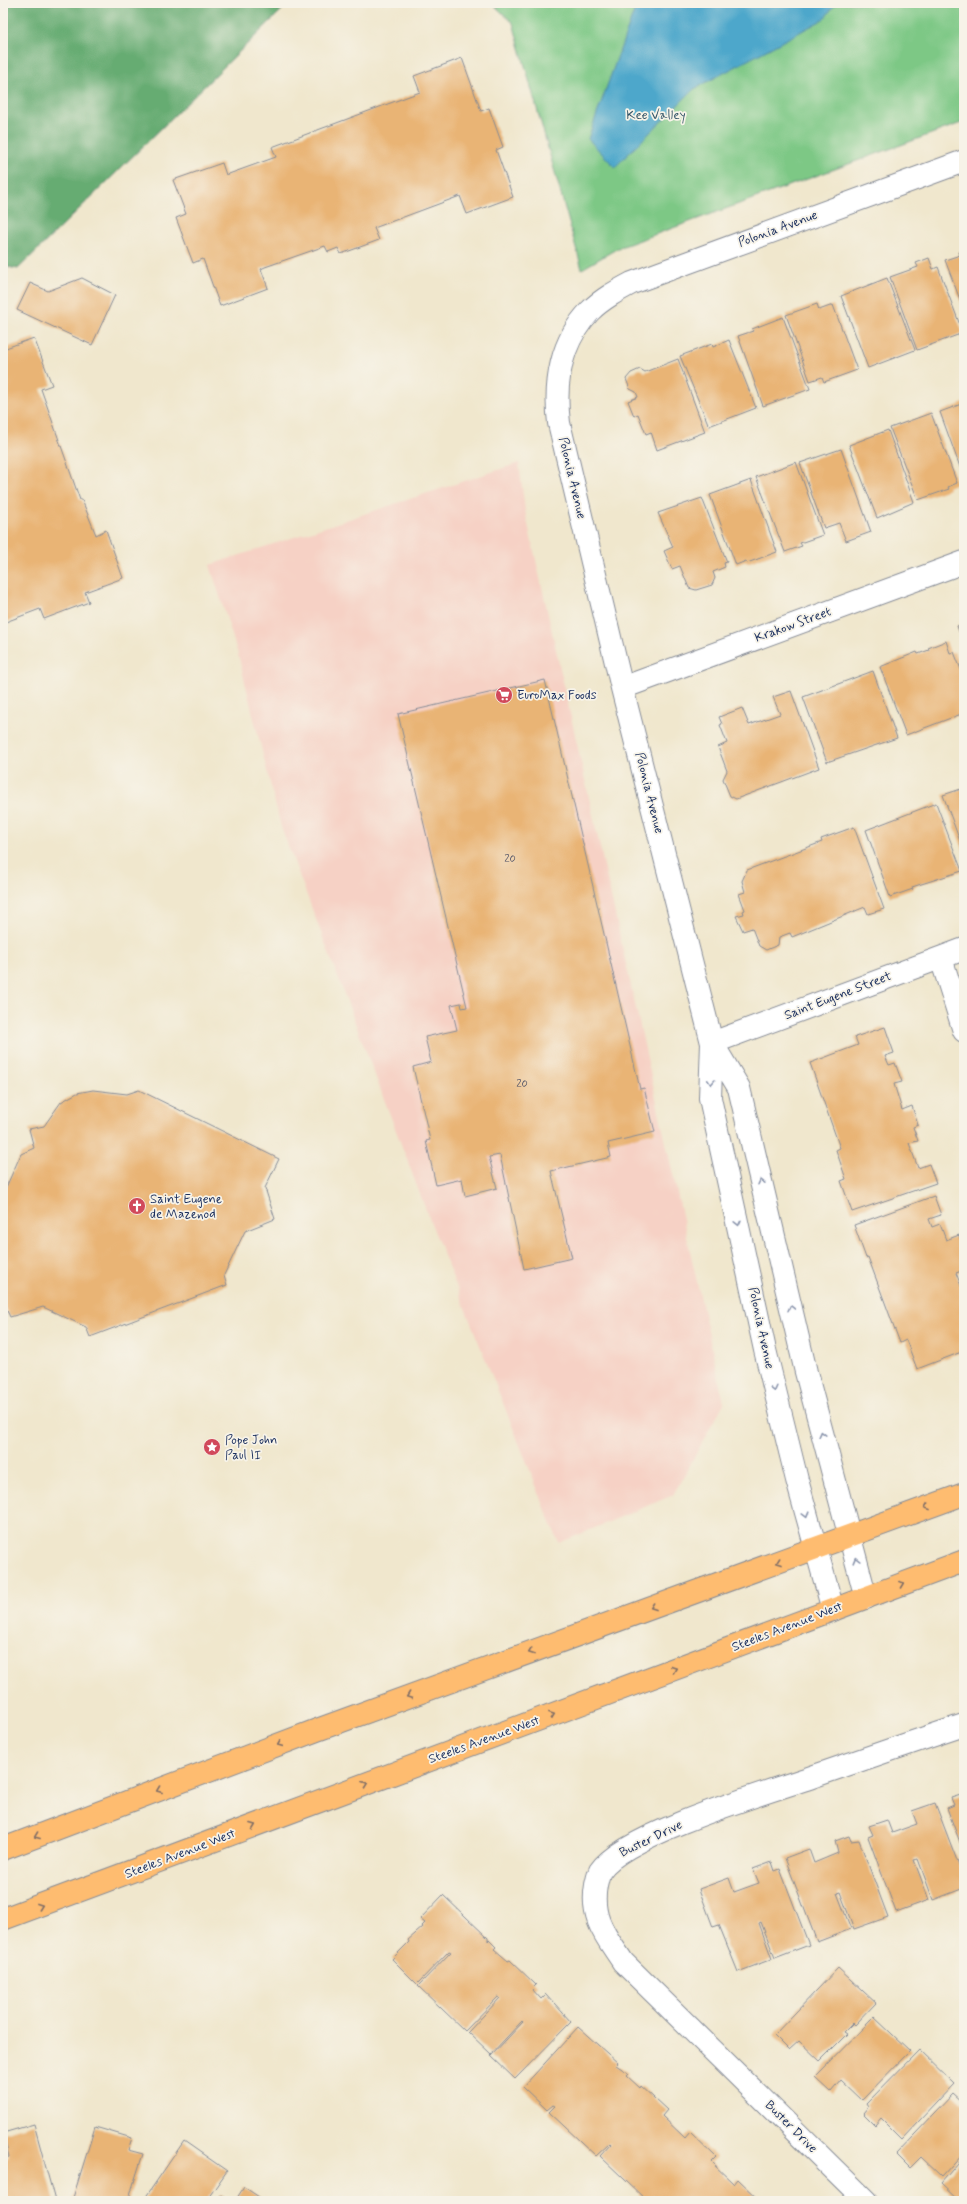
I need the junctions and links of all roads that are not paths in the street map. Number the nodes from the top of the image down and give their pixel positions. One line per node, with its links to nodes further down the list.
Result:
1 (964, 161): 3 (street, Polonia Avenue)
2 (964, 562): 3 (street, Krakow Street)
3 (622, 688): 7 (street, Polonia Avenue)
4 (964, 949): 5 (street, Saint Eugene Street)
5 (941, 958): 6 (street); 7 (street, Saint Eugene Street)
6 (964, 1032)
7 (712, 1043): 9 (street, Polonia Avenue, one-way to 7); 10 (street, Polonia Avenue, one-way to 10)
8 (964, 1494): 9 (main road, one-way to 9)
9 (849, 1536): 10 (main road); 12 (street, Polonia Avenue, one-way to 9)
10 (815, 1548): 13 (street, Polonia Avenue); 15 (main road, one-way to 15)
11 (964, 1561): 12 (main road, Steeles Avenue West, one-way to 11)
12 (866, 1598): 13 (main road, Steeles Avenue West)
13 (833, 1610): 16 (main road, Steeles Avenue West, one-way to 13)
14 (964, 1724): 17 (street, Buster Drive)
15 (3, 1849)
16 (3, 1919)
17 (866, 2201)

